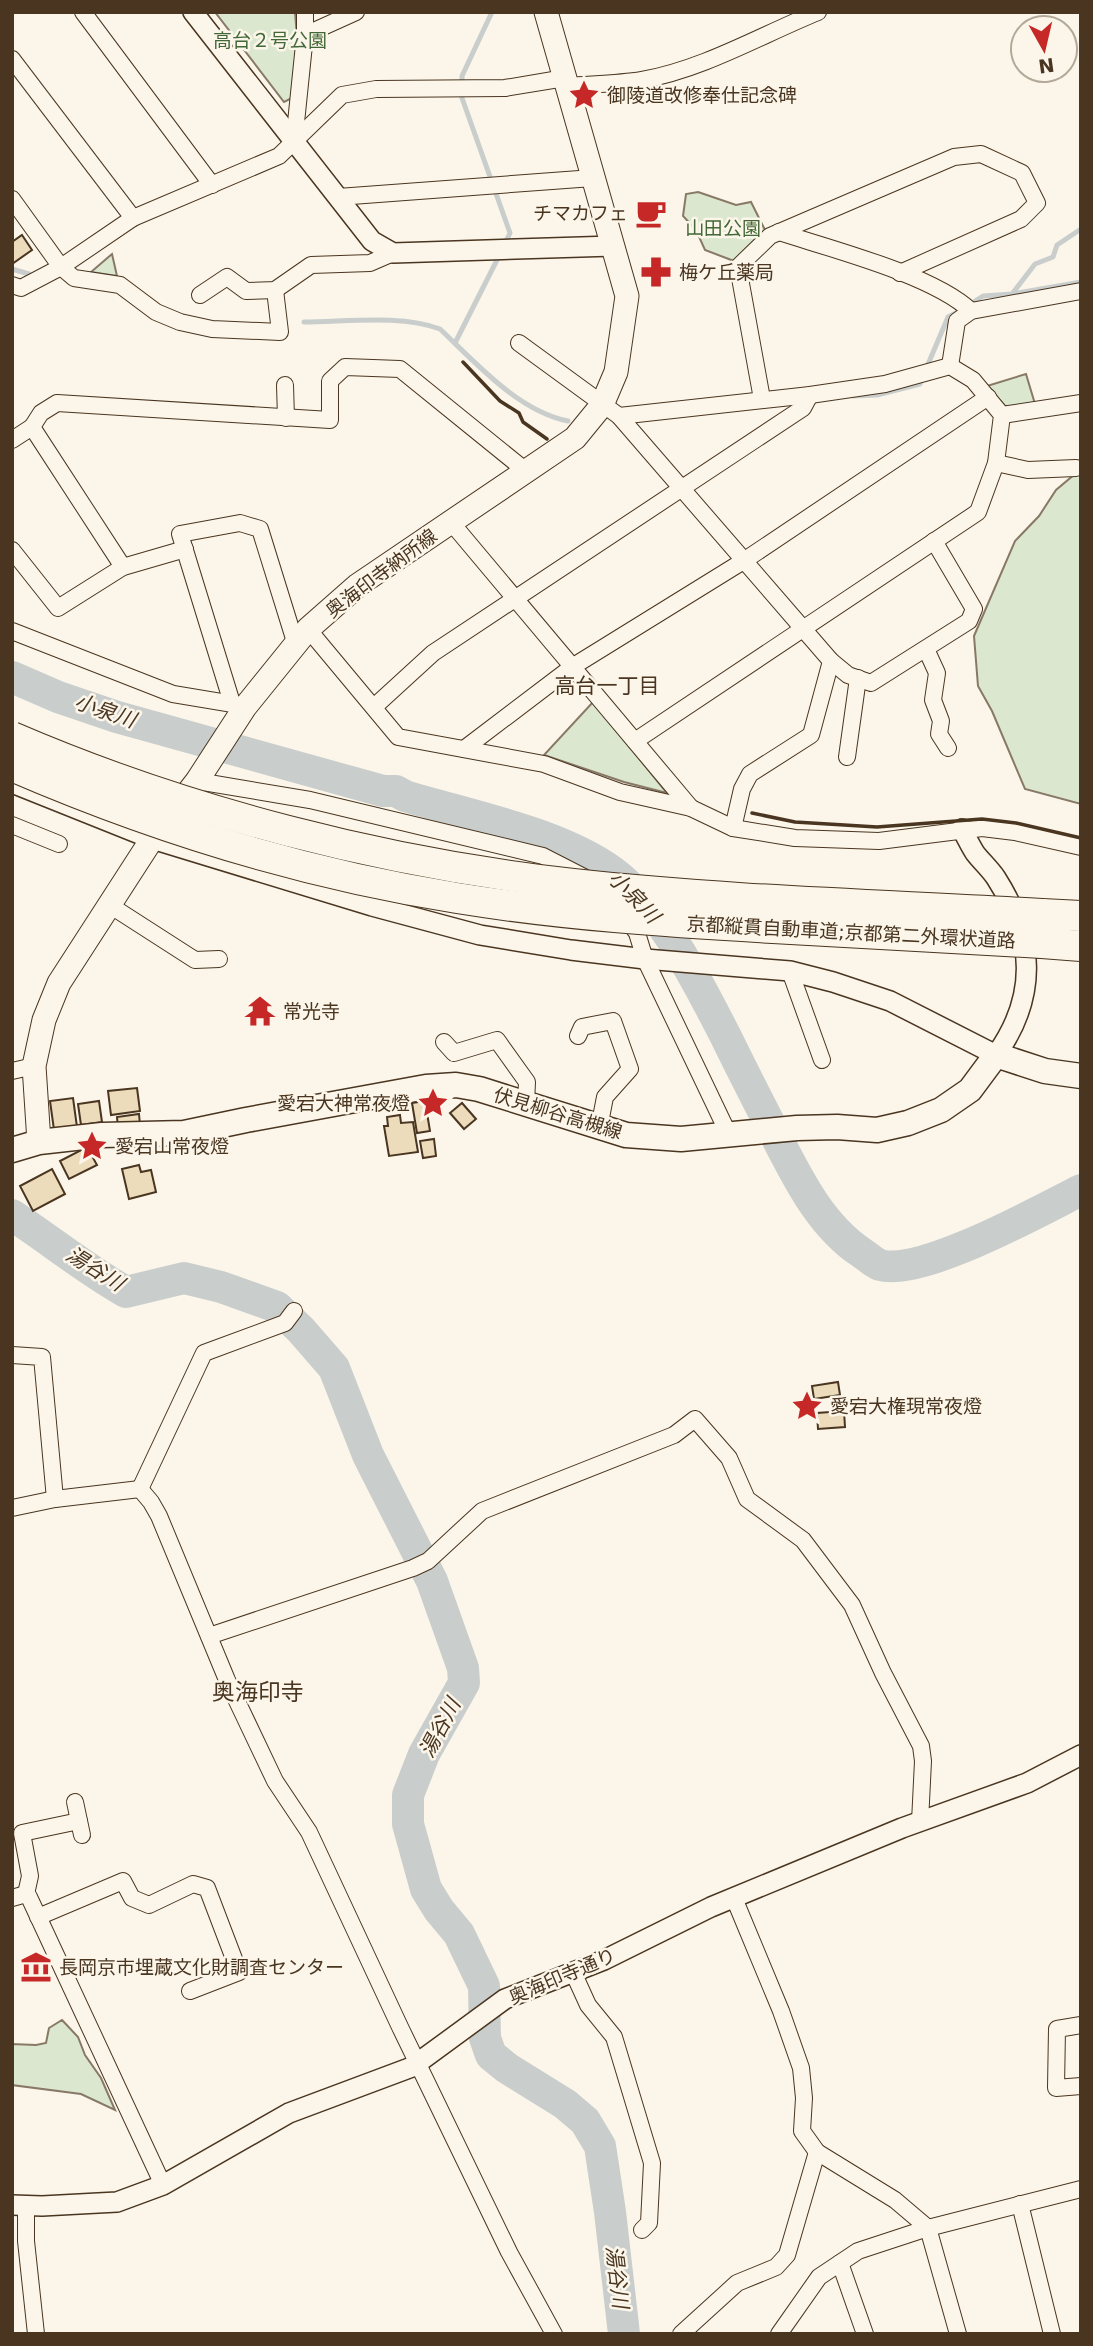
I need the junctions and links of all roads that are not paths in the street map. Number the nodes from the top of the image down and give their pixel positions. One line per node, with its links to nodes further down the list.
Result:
1 (83, 12): 12 (street)
2 (193, 12): 10 (street)
3 (305, 12): 7 (street)
4 (356, 12): 7 (street)
5 (546, 12): 9 (main road, 奥海印寺納所線)
6 (818, 12): 9 (street)
7 (306, 35): 10 (street)
8 (12, 59): 15 (street)
9 (566, 82): 10 (street); 11 (main road, 奥海印寺納所線)
10 (294, 142): 12 (street); 13 (street)
11 (593, 178): 13 (street); 17 (main road, 奥海印寺納所線)
12 (212, 185): 15 (street)
13 (338, 197): 18 (street)
14 (12, 200): 19 (street)
15 (133, 218): 19 (street)
16 (779, 232): 20 (street); 20 (street); 31 (street)
17 (612, 246): 18 (street); 33 (main road, 奥海印寺納所線)
18 (393, 253): 22 (street)
19 (61, 267): 21 (street); 22 (street)
20 (900, 273): 25 (street)
21 (12, 285)
22 (275, 290): 24 (street)
23 (1081, 291): 25 (street)
24 (200, 295)
25 (968, 308): 27 (street)
26 (519, 344): 33 (street)
27 (950, 366): 29 (street); 30 (street)
28 (285, 385): 35 (street)
29 (810, 395): 31 (street); 41 (street)
30 (988, 397): 34 (street); 46 (street)
31 (762, 399): 33 (street)
32 (1081, 403): 34 (street)
33 (611, 410): 40 (main road, 奥海印寺納所線); 41 (street)
34 (1002, 415): 38 (street)
35 (286, 418): 36 (street); 40 (street)
36 (33, 427): 37 (street); 47 (street)
37 (12, 440)
38 (996, 463): 39 (street); 43 (street)
39 (1076, 468)
40 (526, 471): 42 (main road, 奥海印寺納所線)
41 (683, 488): 46 (street); 48 (street)
42 (450, 522): 48 (street); 51 (main road, 奥海印寺納所線)
43 (934, 541): 49 (street); 52 (street)
44 (185, 549): 47 (street); 51 (street); 57 (street)
45 (12, 550): 47 (street)
46 (745, 560): 49 (street); 54 (street)
47 (123, 567)
48 (515, 599): 54 (street); 56 (street)
49 (804, 628): 53 (street); 59 (street)
50 (12, 631): 57 (street)
51 (302, 637): 56 (street); 57 (main road, 奥海印寺納所線)
52 (926, 649): 55 (street); 60 (street)
53 (831, 661): 55 (street); 68 (street)
54 (572, 667): 59 (street); 61 (street)
55 (858, 678): 62 (street)
56 (374, 707): 61 (street)
57 (238, 710): 64 (main road, 奥海印寺納所線)
58 (12, 737): 75 (highway, 京都縦貫自動車道;京都第二外環状道路, bridge)
59 (635, 741): 66 (street)
60 (948, 748)
61 (464, 750): 66 (street)
62 (847, 757)
63 (12, 766): 75 (highway, 京都縦貫自動車道;京都第二外環状道路, bridge)
64 (200, 776): 70 (main road, 奥海印寺納所線); 78 (street)
65 (12, 783): 70 (street)
66 (691, 808): 68 (street)
67 (12, 825): 71 (street)
68 (733, 828): 69 (street)
69 (962, 829): 72 (street); 82 (street)
70 (152, 839): 73 (main road, 奥海印寺納所線); 78 (street)
71 (59, 844)
72 (1081, 847)
73 (111, 906): 77 (street); 84 (main road, 奥海印寺納所線)
74 (1081, 916): 75 (highway, 京都縦貫自動車道;京都第二外環状道路)
75 (1042, 928): 76 (highway, 京都縦貫自動車道;京都第二外環状道路)
76 (1081, 946)
77 (219, 959)
78 (649, 959): 79 (street); 88 (street)
79 (790, 971): 82 (street); 83 (street)
80 (578, 1036): 87 (street)
81 (444, 1042): 86 (street)
82 (996, 1055): 85 (main road); 88 (main road, 伏見柳谷高槻線)
83 (822, 1060)
84 (23, 1069): 89 (main road, 奥海印寺納所線)
85 (1081, 1076)
86 (526, 1104): 87 (main road, 伏見柳谷高槻線); 89 (main road, 伏見柳谷高槻線)
87 (599, 1128): 88 (main road, 伏見柳谷高槻線)
88 (732, 1135)
89 (39, 1142): 90 (main road, 伏見柳谷高槻線)
90 (12, 1150)
91 (290, 1317): 93 (street)
92 (12, 1354): 94 (street)
93 (140, 1489): 94 (street); 96 (street)
94 (55, 1499): 95 (street)
95 (12, 1508)
96 (209, 1636): 99 (street); 106 (street)
97 (1081, 1755): 99 (street, 奥海印寺通り)
98 (75, 1802): 100 (street)
99 (920, 1822): 101 (street, 奥海印寺通り)
100 (19, 1896): 102 (street)
101 (734, 1898): 103 (street, 奥海印寺通り); 108 (street)
102 (38, 1917): 104 (street); 109 (street)
103 (573, 1972): 106 (street, 奥海印寺通り); 114 (street)
104 (191, 1992)
105 (1081, 2025): 107 (street)
106 (417, 2062): 109 (street, 奥海印寺通り); 117 (street)
107 (1081, 2086)
108 (817, 2152): 113 (street); 118 (street)
109 (163, 2185): 112 (street, 奥海印寺通り)
110 (1081, 2189): 111 (street)
111 (1020, 2204): 113 (street); 122 (street)
112 (19, 2205): 116 (street)
113 (928, 2228): 115 (street); 121 (street)
114 (642, 2230)
115 (840, 2263): 119 (street); 120 (street)
116 (36, 2334)
117 (554, 2334)
118 (681, 2334)
119 (779, 2334)
120 (865, 2334)
121 (958, 2334)
122 (1052, 2334)

